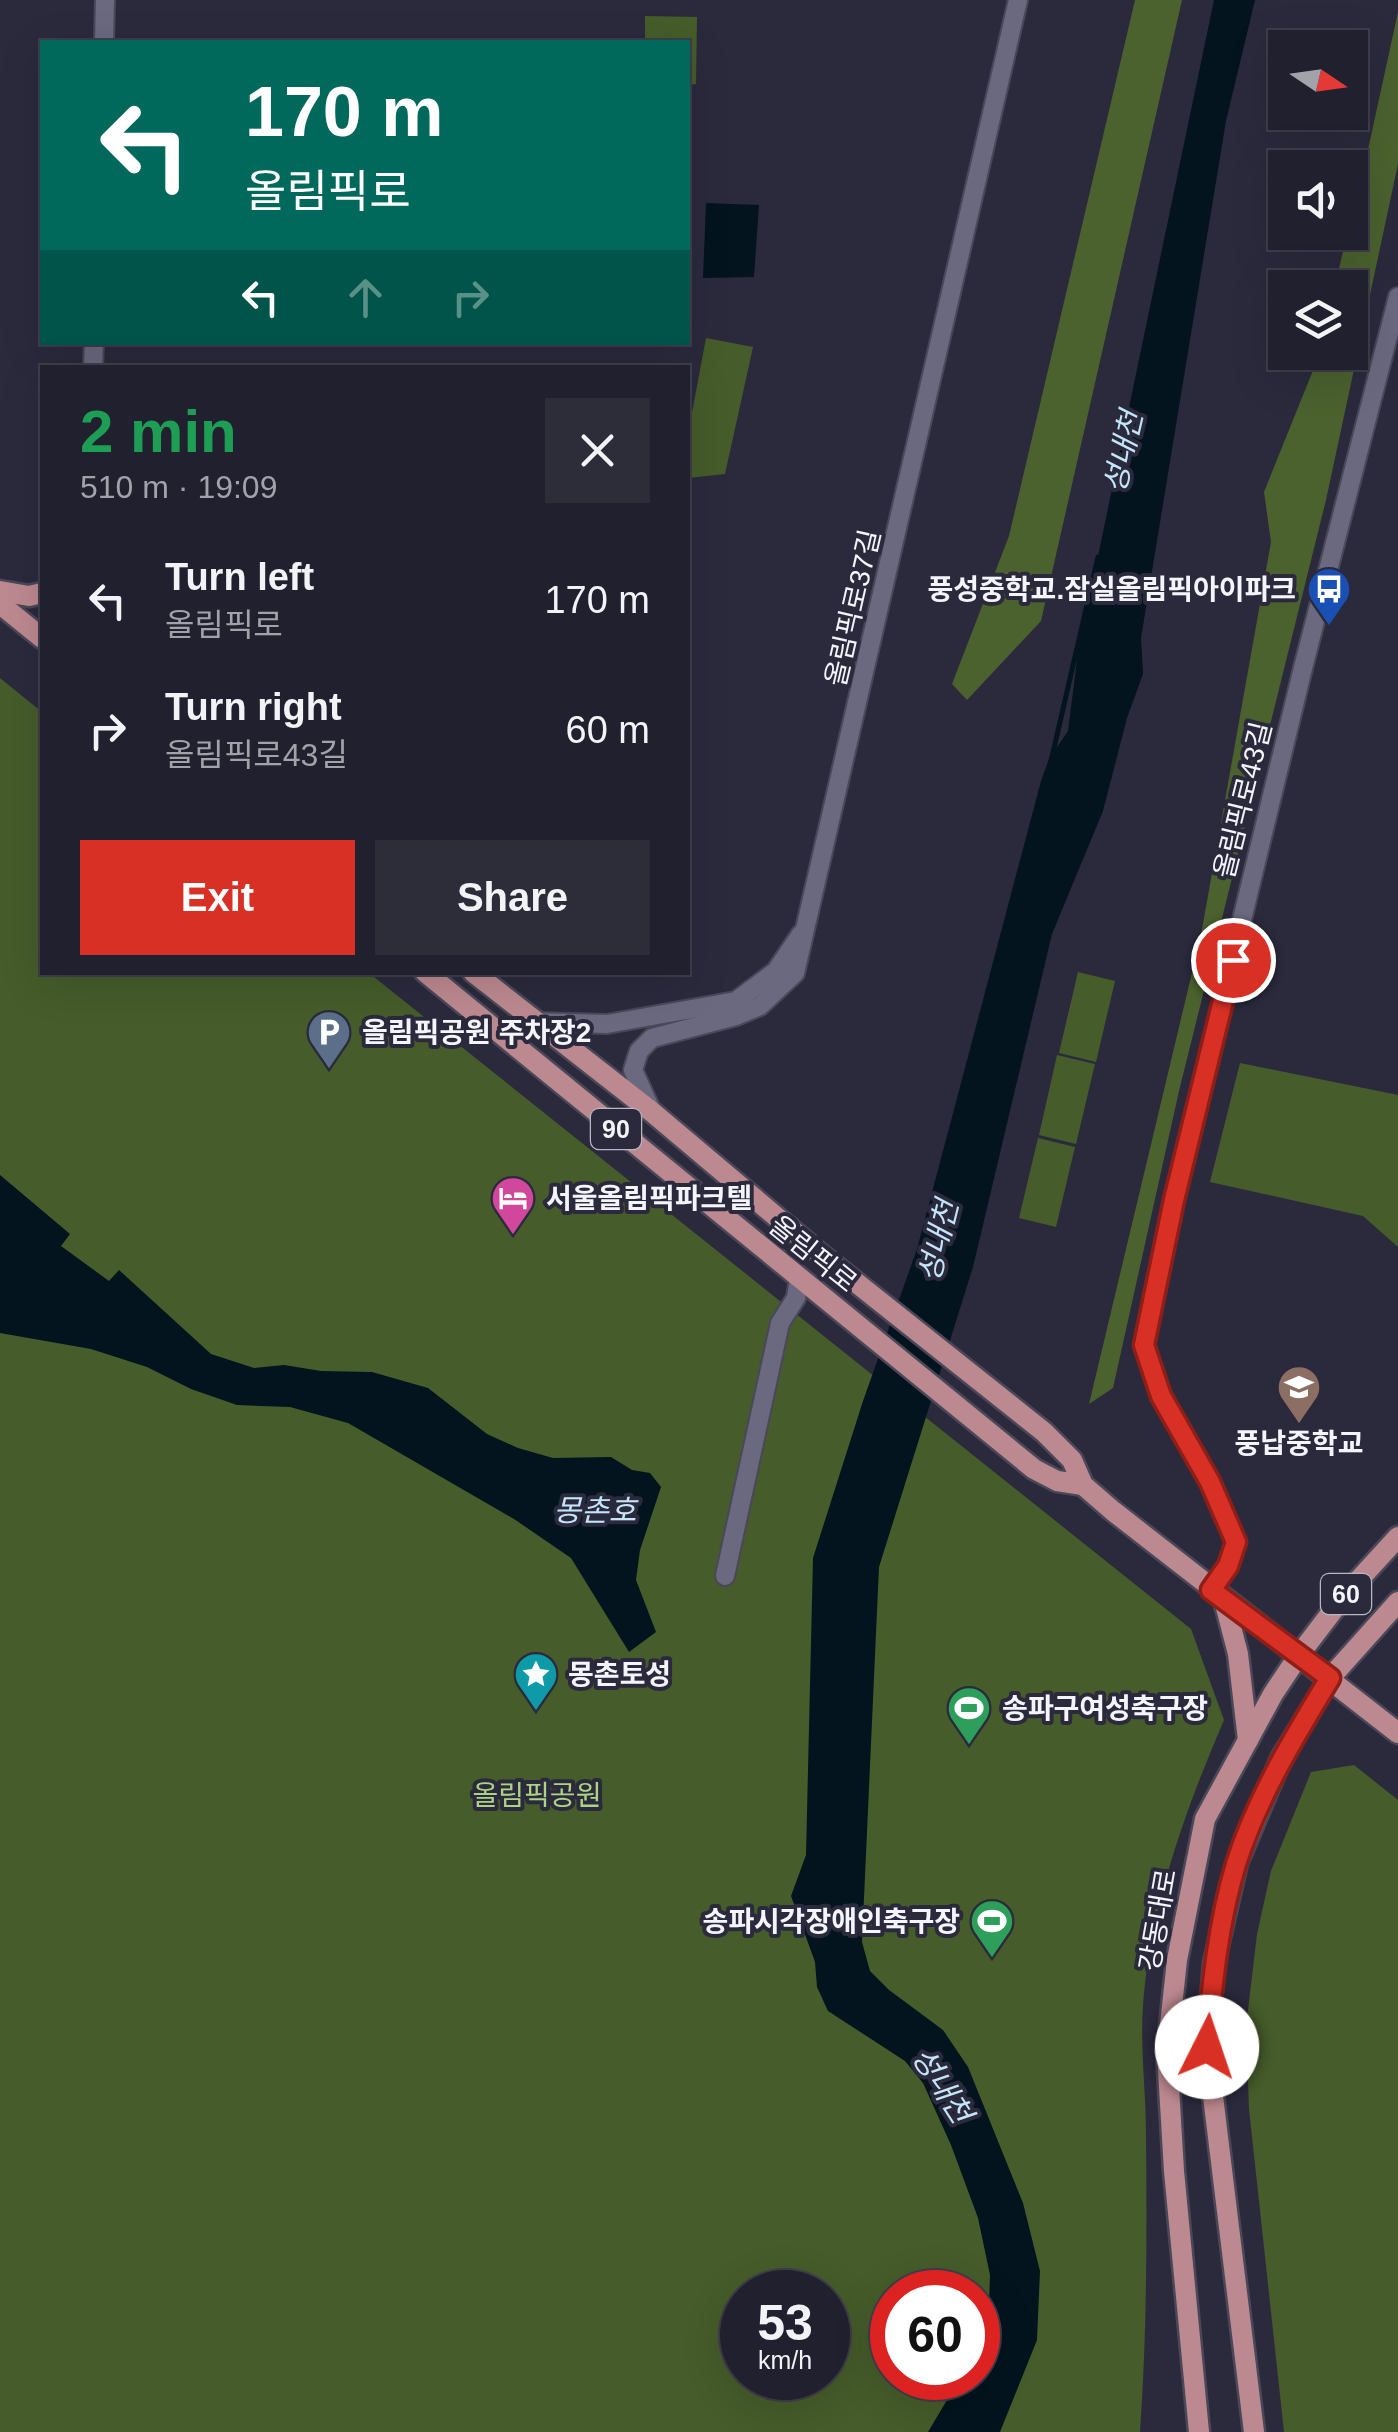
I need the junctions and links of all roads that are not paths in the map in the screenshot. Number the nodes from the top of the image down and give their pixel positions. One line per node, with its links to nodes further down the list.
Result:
1 (105, 0): 3 (street)
2 (1018, 0): 11 (street, 올림픽로37길)
3 (104, 40)
4 (1398, 297): 6 (street, 올림픽로43길)
5 (1398, 362): 6 (street)
6 (1379, 379): 20 (street, 올림픽로43길)
7 (0, 591): 8 (main road)
8 (40, 593)
9 (0, 604): 10 (main road)
10 (40, 636)
11 (807, 926): 14 (street, 올림픽로37길); 15 (street)
12 (429, 975): 16 (main road, 올림픽로 / 90)
13 (477, 975): 14 (main road, 올림픽로 / 90)
14 (534, 1022): 15 (main road, 올림픽로 / 90)
15 (652, 1112): 17 (main road, 올림픽로 / 90)
16 (804, 1282): 17 (main road, 올림픽로 / 90); 19 (street)
17 (1083, 1485): 20 (main road, 올림픽로 / 90)
18 (1398, 1537): 22 (main road, 강동대로 / 60)
19 (725, 1576)
20 (1218, 1594): 22 (main road, 올림픽로 / 90); 25 (main road)
21 (1398, 1602): 23 (main road, 60)
22 (1299, 1655): 23 (main road, 올림픽로 / 90); 25 (main road, 강동대로 / 60)
23 (1330, 1678): 24 (main road, 올림픽로 / 90); 27 (main road, 60)
24 (1398, 1733)
25 (1248, 1741): 26 (main road, 강동대로 / 60)
26 (1200, 2432)
27 (1254, 2432)

